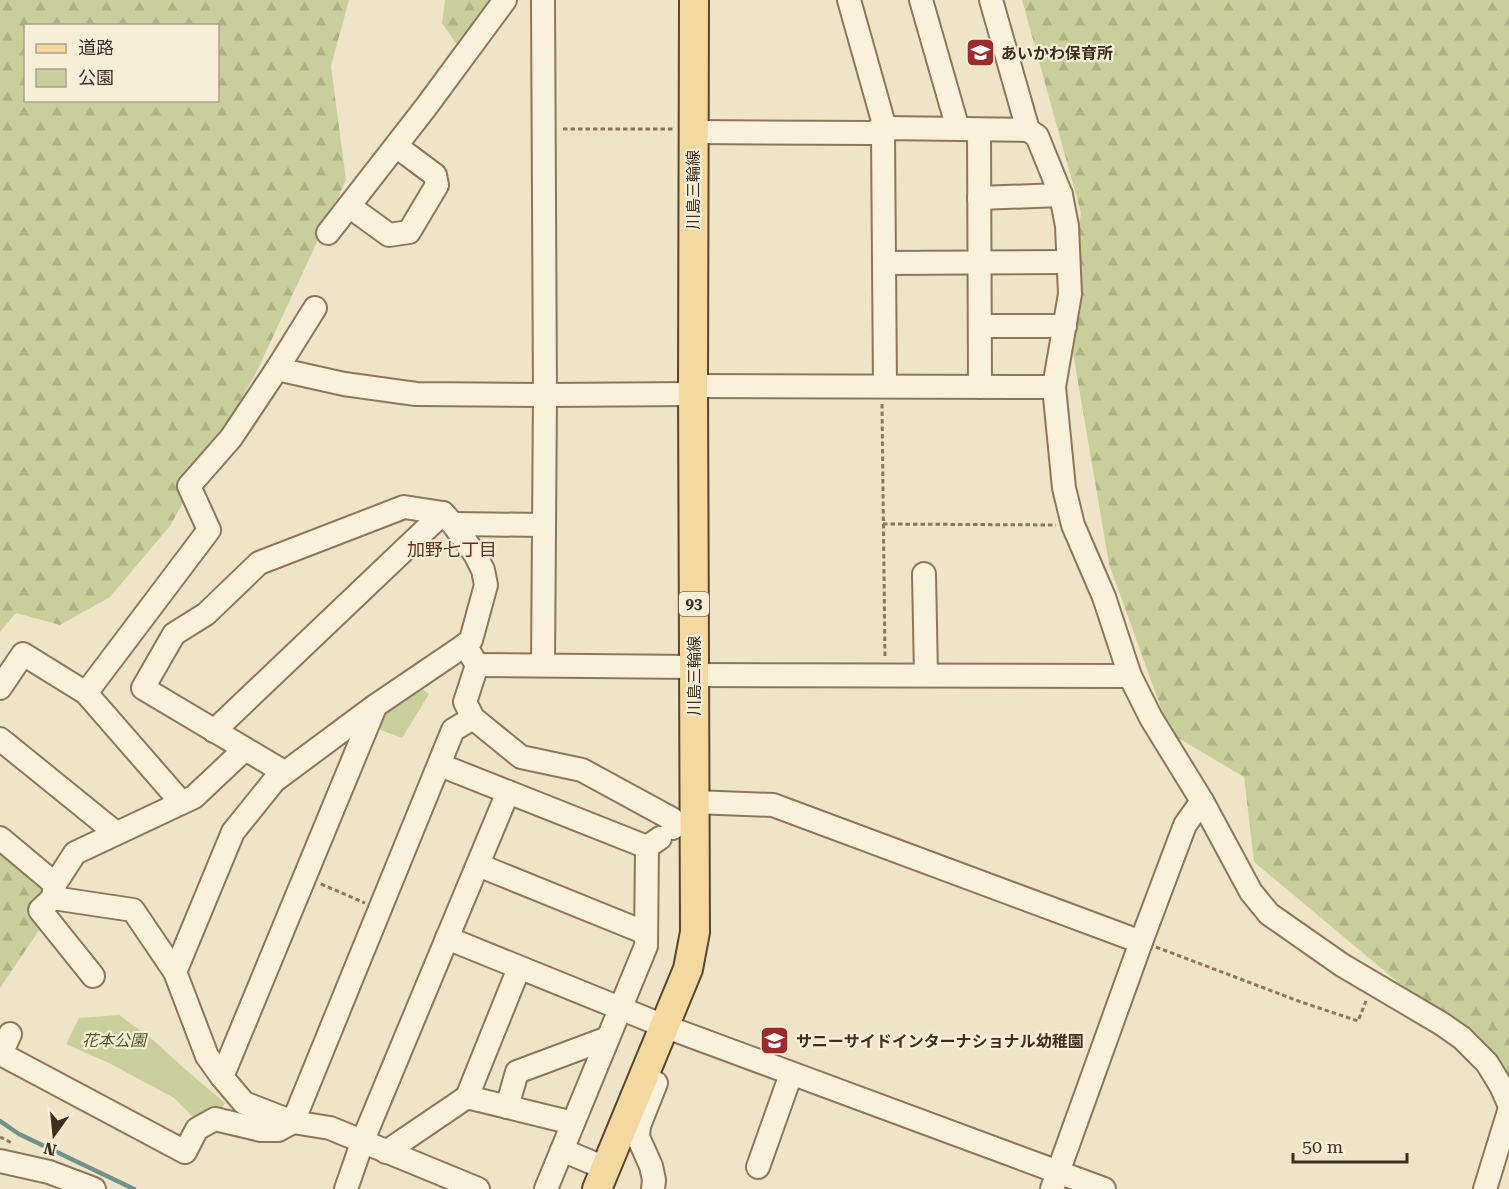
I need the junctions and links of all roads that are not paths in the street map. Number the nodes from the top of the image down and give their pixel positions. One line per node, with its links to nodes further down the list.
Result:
1 (505, 0): 11 (street)
2 (543, 0): 27 (street)
3 (694, 0): 8 (main road, 川島三輪線 / 93)
4 (849, 0): 7 (street)
5 (921, 0): 9 (street)
6 (990, 0): 10 (street)
7 (885, 128): 8 (street); 9 (street); 17 (street)
8 (693, 130): 26 (main road, 川島三輪線 / 93)
9 (968, 130): 10 (street); 13 (street)
10 (1028, 130): 12 (street)
11 (396, 146): 14 (street); 14 (street)
12 (1061, 195): 13 (street); 16 (street)
13 (979, 198): 18 (street)
14 (350, 206): 15 (street)
15 (328, 233)
16 (1068, 262): 18 (street); 21 (street)
17 (885, 263): 18 (street); 23 (street)
18 (980, 263): 20 (street)
19 (315, 308): 22 (street)
20 (980, 326): 21 (street); 24 (street)
21 (1065, 326): 25 (street)
22 (277, 369): 27 (street); 38 (street)
23 (883, 386): 24 (street); 26 (street)
24 (980, 387): 25 (street)
25 (1054, 387): 36 (street)
26 (693, 390): 27 (street); 34 (main road, 川島三輪線 / 93)
27 (545, 395): 29 (street)
28 (448, 518): 29 (street); 31 (street); 41 (street); 41 (street)
29 (544, 525): 33 (street)
30 (924, 574): 35 (street)
31 (465, 645): 32 (street); 39 (street)
32 (477, 665): 33 (street); 40 (street)
33 (543, 665): 34 (street)
34 (694, 671): 35 (street); 49 (main road, 川島三輪線 / 93)
35 (926, 675): 36 (street)
36 (1131, 676): 47 (street)
37 (0, 688): 38 (street)
38 (86, 693): 48 (street)
39 (375, 706): 45 (street); 66 (street)
40 (473, 718): 44 (street); 49 (street)
41 (214, 730): 43 (street)
42 (0, 739): 50 (street)
43 (245, 749): 45 (street); 48 (street)
44 (440, 765): 46 (street); 71 (street)
45 (284, 772): 59 (street)
46 (508, 792): 52 (street); 53 (street)
47 (1202, 801): 57 (street); 68 (street)
48 (181, 802): 50 (street)
49 (687, 820): 52 (street); 57 (street); 62 (main road, 川島三輪線 / 93)
50 (116, 833): 54 (street)
51 (0, 838): 54 (street)
52 (647, 847): 55 (street)
53 (478, 864): 55 (street); 56 (street)
54 (54, 891): 59 (street); 60 (street)
55 (646, 933): 61 (street)
56 (447, 938): 58 (street); 73 (street)
57 (1141, 942): 79 (street)
58 (519, 968): 61 (street); 67 (street)
59 (175, 972): 66 (street)
60 (93, 976)
61 (621, 1008): 62 (street); 64 (street)
62 (670, 1029): 65 (street); 78 (main road, 川島三輪線 / 93); 84 (street)
63 (10, 1034): 71 (street)
64 (608, 1038): 69 (street); 72 (street)
65 (791, 1074): 77 (street); 79 (street)
66 (222, 1077): 71 (street)
67 (467, 1097): 69 (street); 75 (street)
68 (1509, 1104)
69 (507, 1107): 72 (street)
70 (1509, 1111): 86 (street)
71 (293, 1122): 73 (street)
72 (573, 1123): 74 (street)
73 (363, 1140): 75 (street); 81 (street)
74 (562, 1150): 78 (street); 83 (street)
75 (387, 1152): 82 (street)
76 (0, 1161): 80 (street)
77 (758, 1167)
78 (601, 1178)
79 (1055, 1181): 85 (street)
80 (94, 1189)
81 (346, 1189)
82 (478, 1189)
83 (546, 1189)
84 (653, 1189)
85 (1104, 1189)
86 (1485, 1189)

